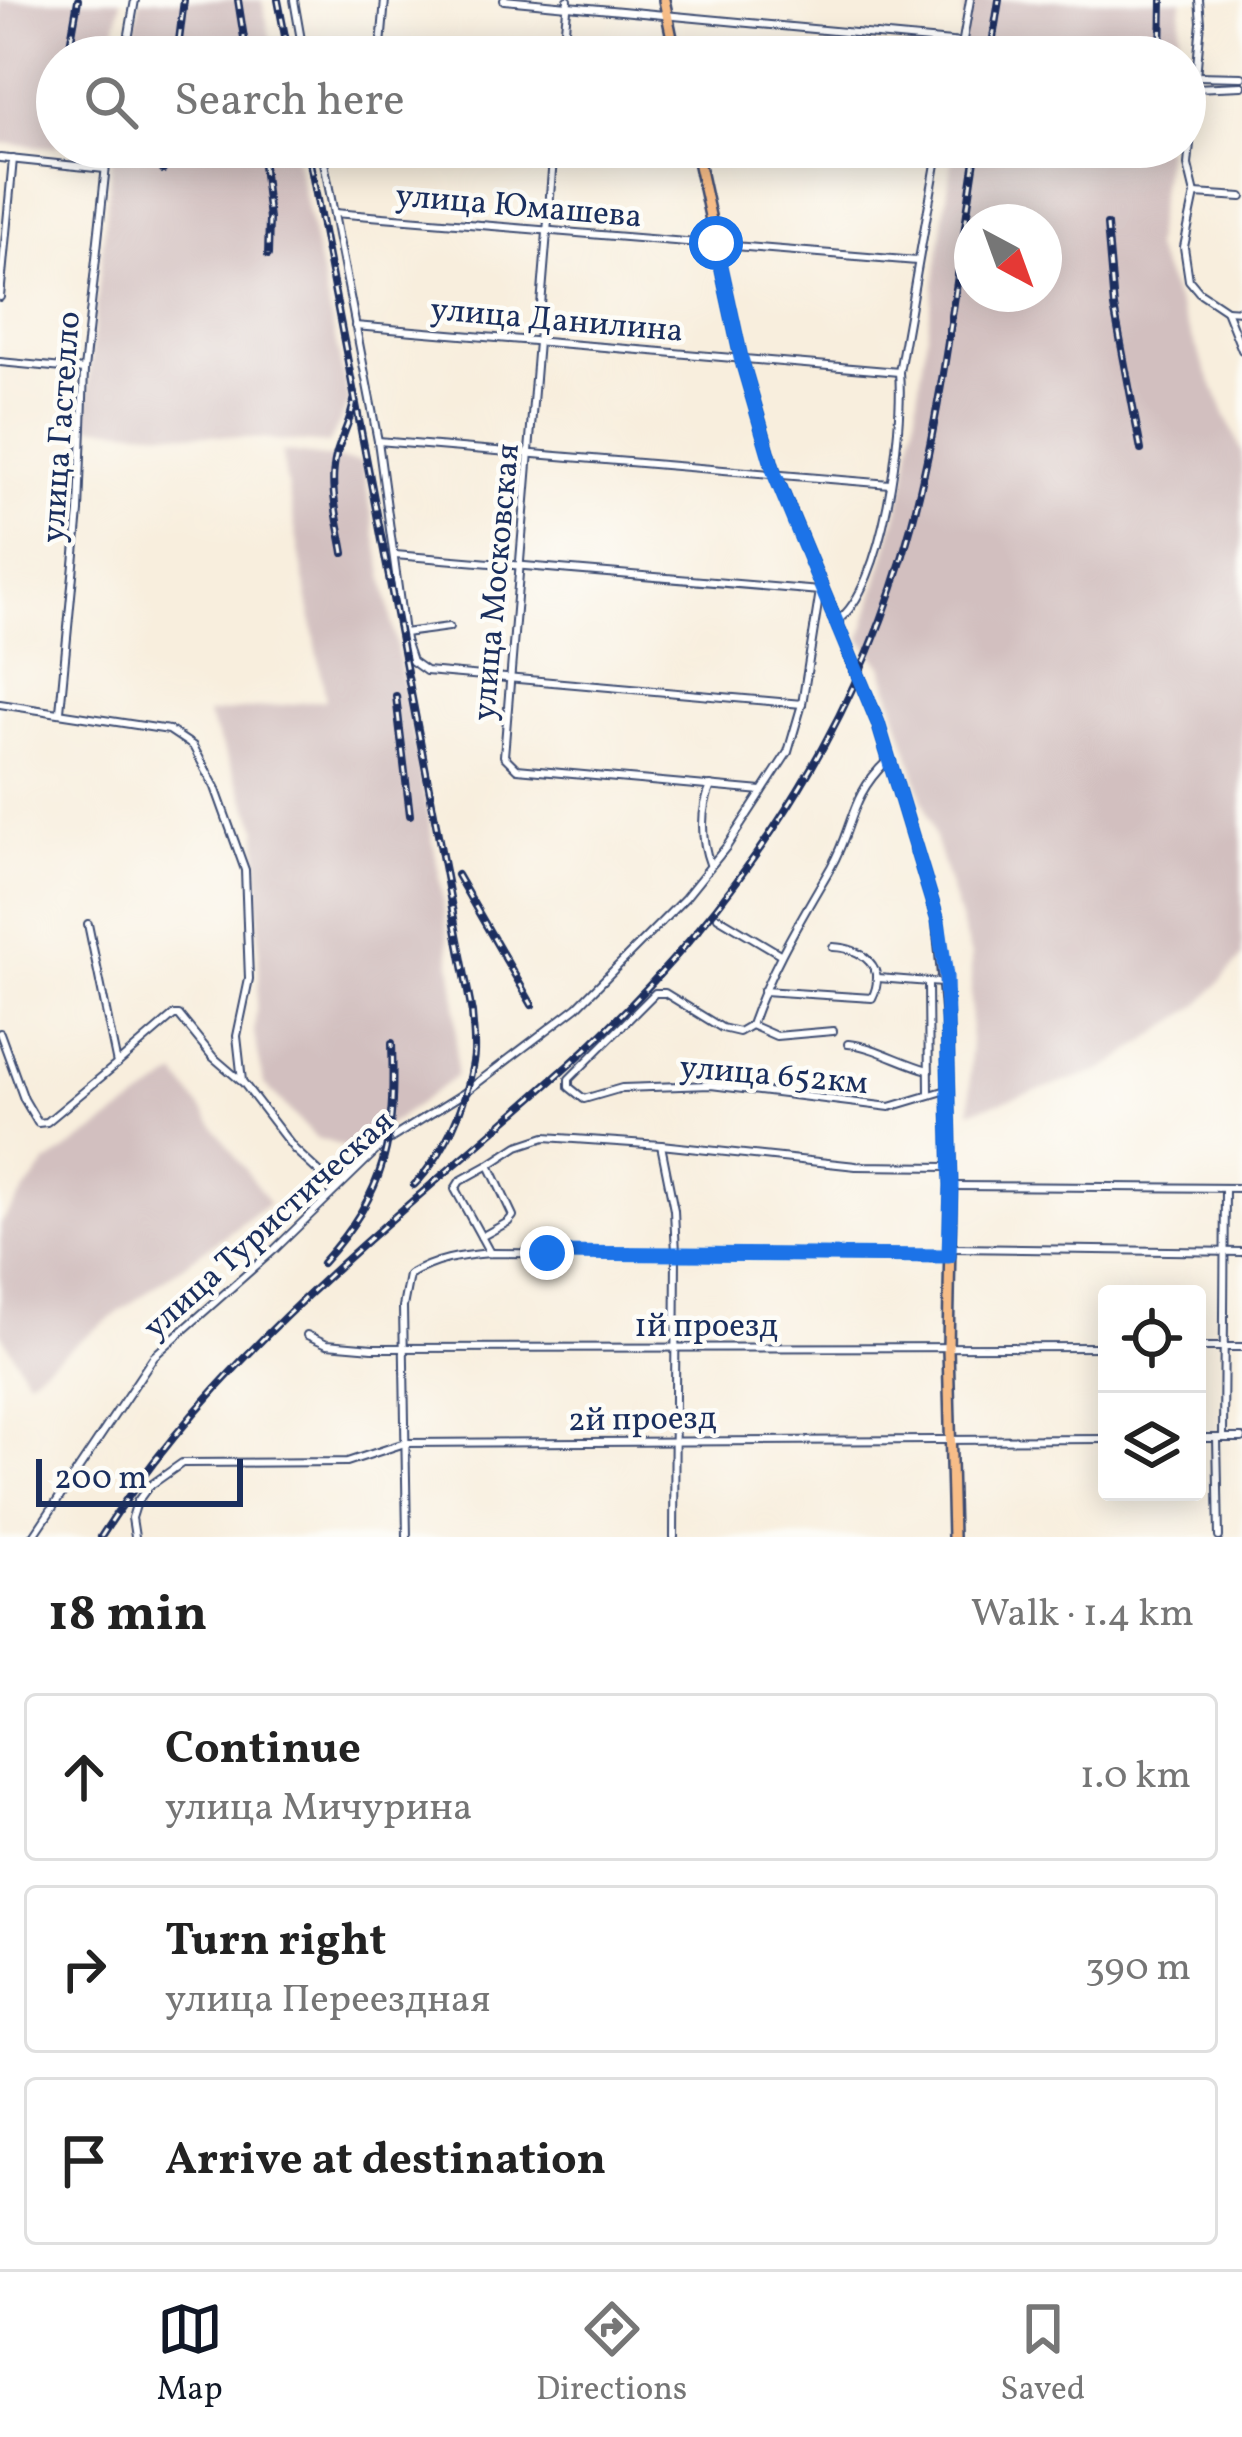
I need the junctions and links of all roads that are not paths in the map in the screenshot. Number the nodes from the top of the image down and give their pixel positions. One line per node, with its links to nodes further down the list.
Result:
1 (135, 0): 10 (street)
2 (293, 0): 11 (street)
3 (386, 0): 12 (street)
4 (504, 0): 8 (street)
5 (664, 0): 9 (main road)
6 (970, 0): 16 (street)
7 (1199, 0): 17 (street)
8 (568, 3): 9 (street); 13 (street)
9 (667, 16): 14 (main road); 15 (street)
10 (128, 36)
11 (300, 36)
12 (382, 36)
13 (564, 36)
14 (671, 36)
15 (886, 36)
16 (963, 36)
17 (1198, 36)
18 (1206, 77): 19 (street)
19 (1242, 82): 20 (street)
20 (1206, 86)
21 (0, 158): 22 (street)
22 (13, 159): 23 (street); 37 (street)
23 (36, 162)
24 (96, 168): 30 (street)
25 (325, 168): 33 (street)
26 (552, 168): 34 (street, улица Московская)
27 (700, 168): 35 (main road)
28 (935, 168): 36 (street)
29 (1189, 168): 31 (street)
30 (105, 169): 45 (street, улица Гастелло)
31 (1195, 194): 32 (street); 38 (street)
32 (1242, 196)
33 (334, 213): 34 (street, улица Юмашева); 40 (street)
34 (548, 230): 35 (street, улица Юмашева); 41 (street, улица Московская)
35 (716, 243): 36 (street, улица Юмашева); 43 (main road)
36 (917, 261): 46 (street)
37 (0, 297)
38 (1226, 310): 39 (street); 42 (street)
39 (1242, 310)
40 (355, 326): 41 (street, улица Данилина); 47 (street)
41 (539, 341): 43 (street, улица Данилина); 48 (street, улица Московская)
42 (1242, 350)
43 (741, 358): 46 (street, улица Данилина); 49 (main road)
44 (0, 362): 45 (street)
45 (84, 370): 60 (street, улица Гастелло)
46 (898, 372): 50 (street)
47 (378, 441): 48 (street); 51 (street)
48 (529, 453): 49 (street); 52 (street, улица Московская)
49 (775, 475): 50 (street); 53 (main road)
50 (890, 484): 54 (street)
51 (395, 555): 52 (street); 56 (street)
52 (519, 562): 53 (street); 57 (street, улица Московская)
53 (820, 591): 54 (main road); 59 (street, улица Туристическая)
54 (834, 623): 61 (main road)
55 (449, 627): 56 (street)
56 (404, 633): 57 (street)
57 (510, 676): 59 (street); 62 (street, улица Московская)
58 (0, 704): 60 (street)
59 (802, 704): 63 (street, улица Туристическая)
60 (59, 711): 79 (street)
61 (887, 761): 68 (street, улица 652км); 71 (main road)
62 (711, 786): 63 (street, улица Московская); 64 (street)
63 (762, 790): 64 (street, улица Туристическая)
64 (711, 866): 85 (street, улица Туристическая)
65 (718, 917): 68 (street)
66 (88, 924): 77 (street)
67 (832, 947): 69 (street)
68 (780, 954): 72 (street, улица 652км)
69 (877, 978): 70 (street); 72 (street)
70 (928, 982): 71 (street); 78 (street)
71 (946, 984): 80 (main road)
72 (763, 991): 73 (street, улица 652км)
73 (751, 1025): 74 (street, улица 652км); 81 (street, улица 652км)
74 (833, 1031)
75 (0, 1033): 77 (street)
76 (848, 1044): 78 (street, улица 652км)
77 (117, 1064): 79 (street)
78 (928, 1070): 81 (street)
79 (242, 1081): 85 (street)
80 (947, 1090): 81 (street, улица 652км); 84 (main road)
81 (929, 1095)
82 (661, 1145): 83 (street); 84 (street); 94 (street)
83 (489, 1165): 89 (street); 89 (street)
84 (949, 1167): 86 (main road)
85 (335, 1186): 110 (street, улица Туристическая)
86 (951, 1186): 87 (street); 91 (main road)
87 (1226, 1188): 88 (street); 90 (street)
88 (1242, 1188)
89 (481, 1237): 93 (street)
90 (1226, 1251): 91 (street); 92 (street); 98 (street)
91 (949, 1252): 94 (street); 102 (main road)
92 (1242, 1252)
93 (490, 1253): 94 (street); 100 (street)
94 (676, 1254): 101 (street)
95 (308, 1335): 100 (street, 1й проезд)
96 (1098, 1347): 102 (street, 1й проезд)
97 (1206, 1347): 98 (street)
98 (1225, 1347): 99 (street); 104 (street)
99 (1242, 1347)
100 (403, 1348): 101 (street, 1й проезд); 109 (street)
101 (676, 1348): 102 (street, 1й проезд); 106 (street)
102 (947, 1348): 108 (main road)
103 (1206, 1438): 104 (street)
104 (1220, 1438): 105 (street); 115 (street)
105 (1242, 1438)
106 (674, 1439): 108 (street, 2й проезд); 109 (street, 2й проезд); 113 (street)
107 (1098, 1439): 108 (street, 2й проезд)
108 (949, 1441): 114 (main road)
109 (405, 1443): 111 (street, 2й проезд); 112 (street)
110 (33, 1537)
111 (135, 1537)
112 (407, 1537)
113 (674, 1537)
114 (953, 1537)
115 (1219, 1537)

